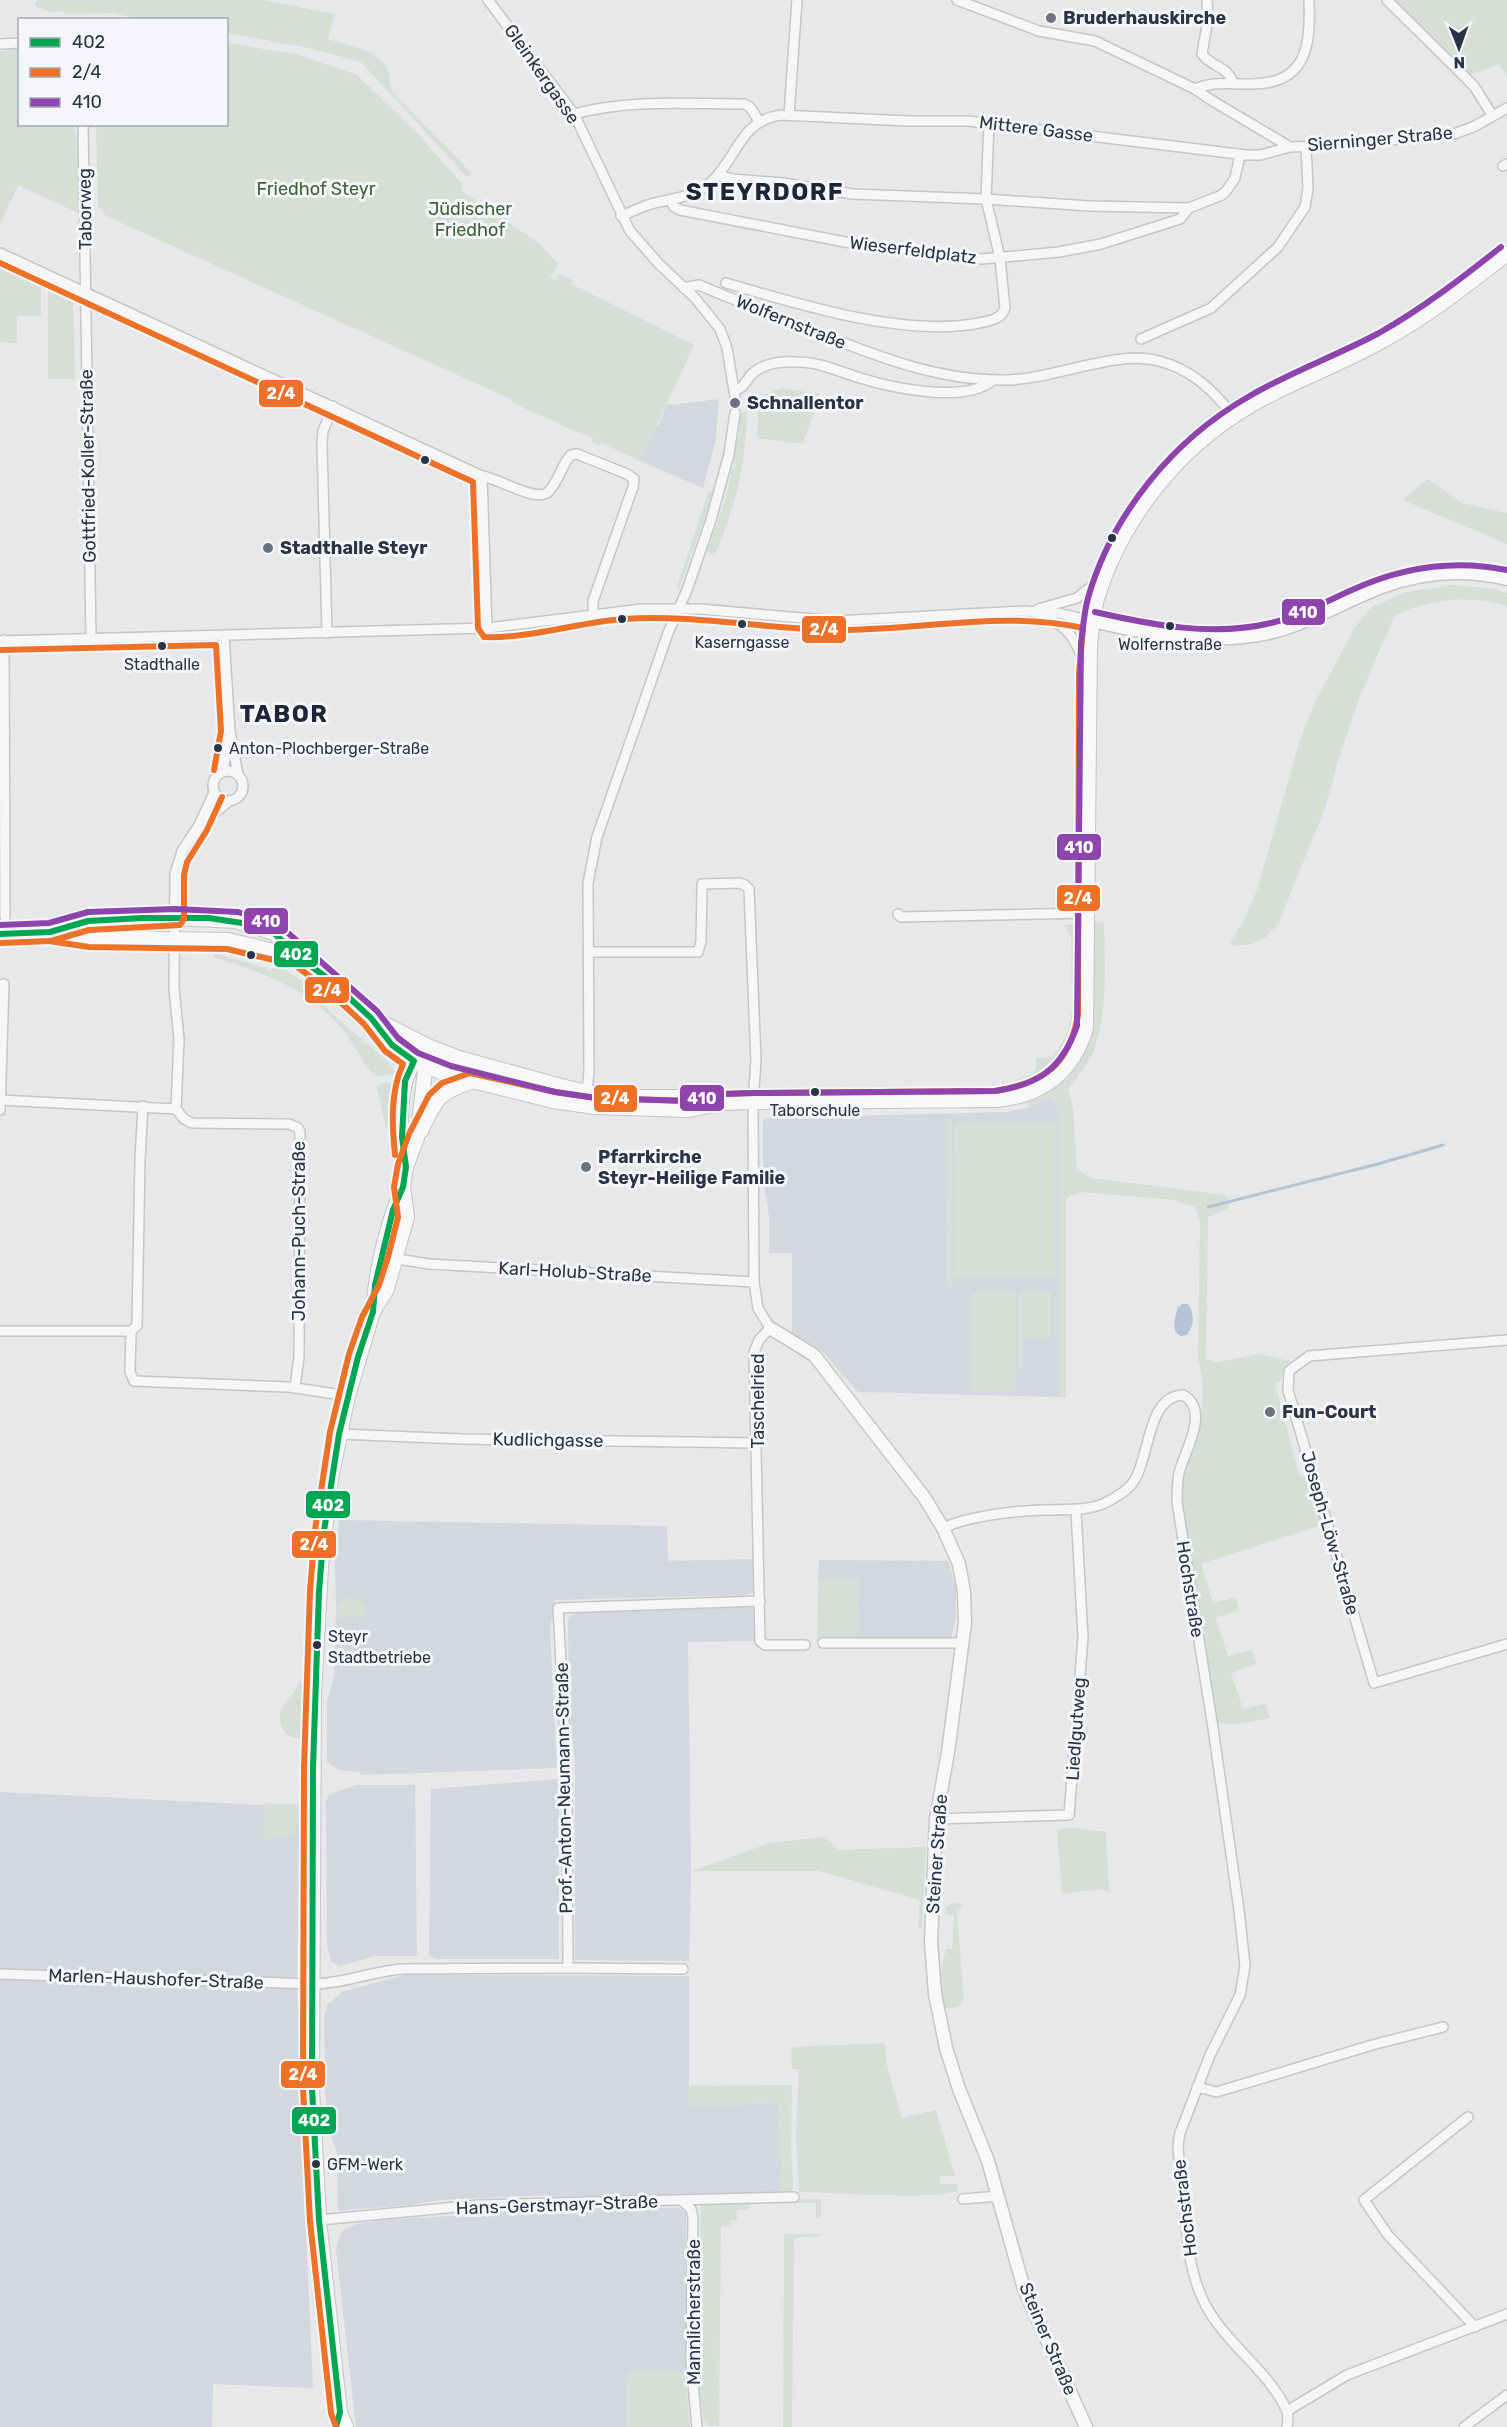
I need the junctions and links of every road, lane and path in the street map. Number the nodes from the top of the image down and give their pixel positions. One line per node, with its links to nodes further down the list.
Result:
1 (488, 0): 12 (street, Gleinkergasse)
2 (797, 0): 13 (street)
3 (957, 0): 10 (street, Sierninger Straße)
4 (1207, 0): 9 (street)
5 (1310, 0): 9 (street)
6 (1386, 0): 14 (street)
7 (18, 43): 8 (street)
8 (0, 44)
9 (1233, 84): 10 (street)
10 (1195, 89): 18 (street, Sierninger Straße)
11 (1507, 108): 14 (street, Sierninger Straße)
12 (574, 114): 15 (street); 25 (street, Gleinkergasse)
13 (785, 115): 15 (street); 16 (street, Mittere Gasse)
14 (1492, 115): 19 (street, Sierninger Straße)
15 (759, 121): 21 (street)
16 (989, 123): 20 (street, Mittere Gasse); 22 (street)
17 (83, 126): 31 (street, Taborweg)
18 (1290, 147): 19 (street, Sierninger Straße); 20 (street, Mittere Gasse)
19 (1306, 147): 32 (street)
20 (1243, 155): 24 (street, Wieserfeldplatz)
21 (718, 175): 22 (street, Wieserfeldplatz); 23 (street)
22 (986, 199): 24 (street, Wieserfeldplatz); 28 (street)
23 (671, 200): 25 (street); 28 (street, Wieserfeldplatz)
24 (1189, 208): 28 (street, Wieserfeldplatz)
25 (621, 216): 30 (street, Gleinkergasse)
26 (0, 252): 31 (street)
27 (1507, 254): 36 (main road)
28 (1000, 258): 29 (street)
29 (726, 283)
30 (684, 288): 33 (street, Wolfernstraße); 33 (street, Gleinkergasse)
31 (86, 293): 34 (street); 47 (street, Gottfried-Koller-Straße)
32 (1141, 339)
33 (993, 380): 36 (street, Wolfernstraße)
34 (333, 406): 37 (street); 45 (street)
35 (735, 413): 40 (street)
36 (1233, 416): 38 (main road)
37 (482, 476): 42 (street); 44 (street)
38 (1106, 574): 41 (street); 43 (main road)
39 (1507, 579): 43 (street)
40 (679, 609): 41 (street); 42 (street); 65 (street)
41 (1024, 611): 43 (street); 49 (street)
42 (593, 614): 44 (street)
43 (1093, 621): 49 (main road)
44 (487, 628): 45 (street)
45 (327, 633): 46 (street)
46 (224, 636): 47 (street); 51 (street)
47 (91, 639): 48 (street)
48 (2, 640): 50 (street)
49 (1088, 673): 58 (main road)
50 (2, 722): 57 (street)
51 (230, 732): 52 (street); 53 (street)
52 (223, 772): 53 (street); 54 (street)
53 (238, 775): 55 (street)
54 (214, 793): 55 (street); 56 (street)
55 (229, 801): 56 (street)
56 (200, 825): 61 (street)
57 (3, 840): 60 (street)
58 (1088, 913): 59 (street); 74 (main road)
59 (898, 914)
60 (5, 917)
61 (175, 918): 62 (main road); 64 (street); 66 (main road)
62 (50, 932): 63 (main road); 64 (main road)
63 (0, 934)
64 (175, 938): 66 (main road); 77 (street)
65 (589, 952): 72 (street); 74 (street, Taschelried)
66 (299, 957): 68 (main road)
67 (2, 984): 73 (street)
68 (371, 1018): 69 (main road); 70 (main road)
69 (428, 1046): 70 (main road); 72 (main road)
70 (420, 1064): 71 (main road); 79 (main road); 80 (main road)
71 (471, 1082): 75 (main road); 79 (main road)
72 (587, 1093): 75 (main road)
73 (0, 1100): 76 (street, Johann-Puch-Straße); 78 (street)
74 (753, 1102): 75 (main road); 83 (street, Taschelried)
75 (723, 1103)
76 (143, 1106): 77 (street, Johann-Puch-Straße); 87 (street)
77 (177, 1109): 89 (street, Johann-Puch-Straße)
78 (0, 1110)
79 (417, 1138): 80 (main road)
80 (406, 1167): 81 (main road)
81 (403, 1187): 82 (main road); 84 (main road)
82 (397, 1259): 83 (street, Karl-Holub-Straße); 84 (main road)
83 (753, 1282): 85 (street, Taschelried)
84 (373, 1312): 90 (main road)
85 (770, 1328): 92 (street, Taschelried); 94 (street, Steiner Straße)
86 (0, 1331): 87 (street)
87 (131, 1331): 89 (street)
88 (1507, 1340): 98 (street, Joseph-Löw-Straße)
89 (295, 1387): 90 (street)
90 (348, 1396): 91 (main road)
91 (339, 1434): 92 (street, Kudlichgasse); 104 (main road)
92 (758, 1443): 95 (street, Taschelried)
93 (1076, 1510): 94 (street, Hochstraße); 100 (street, Liedlgutweg); 106 (street, Hochstraße)
94 (943, 1528): 97 (street, Steiner Straße)
95 (760, 1601): 99 (street, Taschelried); 101 (street, Prof.-Anton-Neumann-Straße)
96 (823, 1643): 97 (street)
97 (962, 1643): 100 (street, Steiner Straße)
98 (1507, 1644)
99 (805, 1645)
100 (936, 1819): 108 (street, Steiner Straße)
101 (568, 1968): 102 (street); 104 (street)
102 (683, 1970)
103 (0, 1974): 104 (street, Marlen-Haushofer-Straße)
104 (313, 1984): 112 (main road)
105 (1443, 2027): 106 (street)
106 (1197, 2087): 116 (street, Hochstraße)
107 (1468, 2117): 114 (street)
108 (999, 2196): 110 (street); 121 (street, Steiner Straße)
109 (794, 2197): 111 (street, Hans-Gerstmayr-Straße)
110 (963, 2199)
111 (682, 2201): 112 (street, Hans-Gerstmayr-Straße); 120 (street, Mannlicherstraße)
112 (319, 2220): 117 (main road)
113 (1507, 2314): 114 (street)
114 (1475, 2327): 116 (street)
115 (1507, 2395): 123 (street)
116 (1287, 2410): 122 (street)
117 (340, 2412): 118 (main road); 119 (main road)
118 (336, 2427)
119 (346, 2427)
120 (697, 2427)
121 (1086, 2427)
122 (1287, 2427)
123 (1464, 2427)

